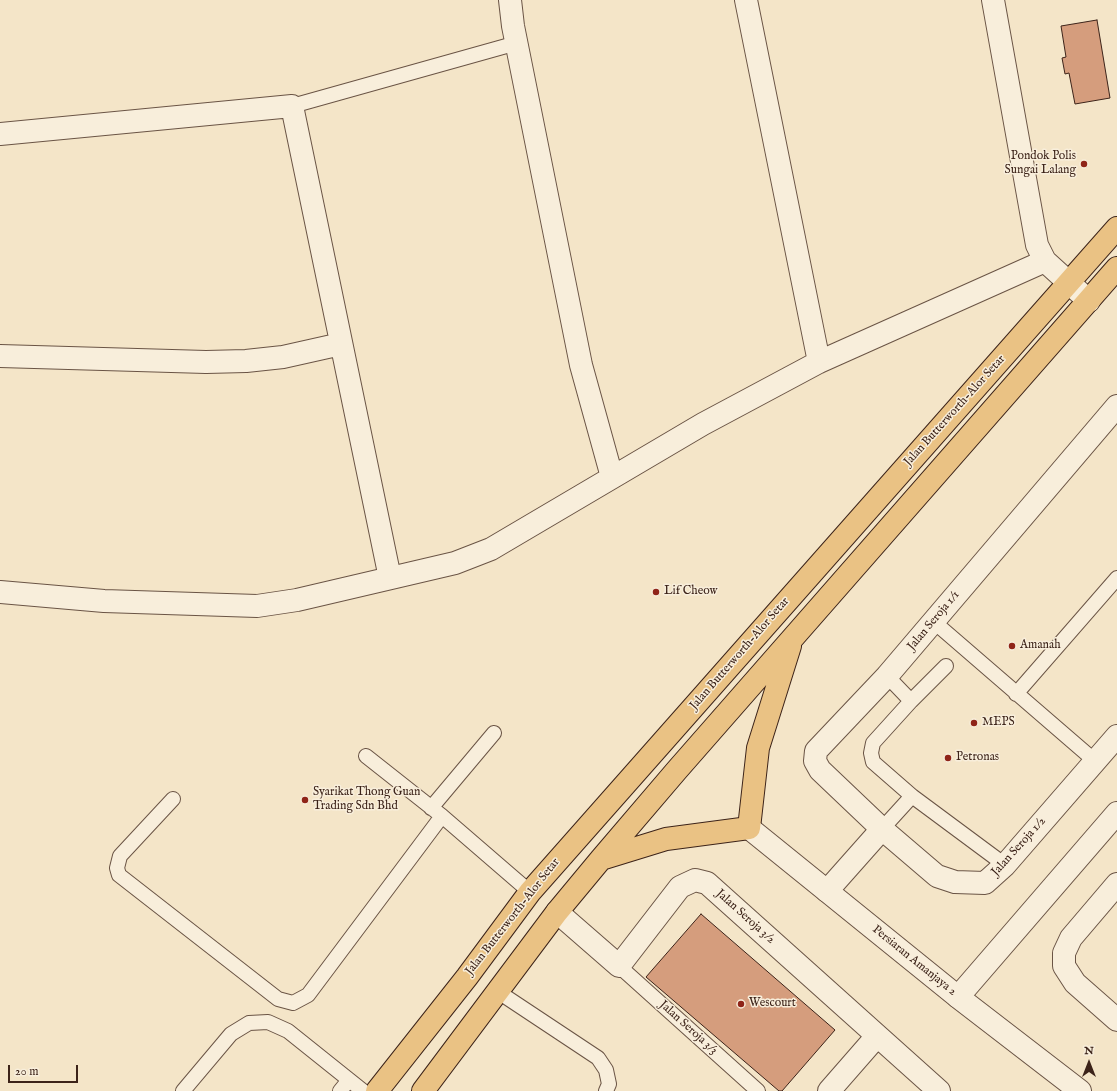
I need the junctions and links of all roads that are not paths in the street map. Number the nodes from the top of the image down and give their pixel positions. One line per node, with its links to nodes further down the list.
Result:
1 (510, 0): 4 (street)
2 (746, 0): 14 (street)
3 (993, 0): 8 (street)
4 (517, 43): 5 (lane); 16 (street)
5 (292, 106): 6 (street); 12 (street)
6 (0, 134)
7 (1117, 228): 10 (main road, Jalan Butterworth-Alor Setar)
8 (1045, 261): 10 (street); 14 (street)
9 (1117, 268): 11 (main road)
10 (1069, 283): 11 (street); 40 (main road, Jalan Butterworth-Alor Setar)
11 (1089, 301): 21 (main road)
12 (341, 344): 13 (street); 17 (street)
13 (0, 356)
14 (819, 362): 16 (street)
15 (1117, 406): 20 (street, Jalan Seroja 1/1)
16 (612, 477): 17 (street)
17 (390, 578): 19 (street)
18 (1117, 578): 24 (lane)
19 (0, 592)
20 (932, 621): 23 (street, Jalan Seroja 1/1); 24 (lane)
21 (794, 637): 34 (main road); 36 (main road)
22 (946, 666): 25 (lane)
23 (887, 676): 25 (lane); 35 (street, Jalan Seroja 1/1)
24 (1016, 694): 29 (lane)
25 (911, 701): 30 (lane)
26 (494, 733): 32 (lane)
27 (1117, 736): 29 (street, Jalan Seroja 1/2)
28 (366, 756): 32 (lane)
29 (1095, 761): 37 (street, Jalan Seroja 1/2)
30 (912, 796): 35 (lane); 37 (lane)
31 (173, 799): 32 (lane)
32 (436, 812): 40 (lane)
33 (1117, 812): 44 (street)
34 (749, 828): 36 (main road); 39 (street, Persiaran Amanjaya 2)
35 (882, 829): 37 (street, Jalan Seroja 1/2); 39 (street)
36 (601, 859): 41 (main road)
37 (1005, 865)
38 (1117, 884): 45 (street)
39 (827, 891): 44 (street, Persiaran Amanjaya 2)
40 (530, 892): 51 (main road, Jalan Butterworth-Alor Setar)
41 (557, 912): 42 (street); 43 (main road)
42 (619, 966): 46 (street, Jalan Seroja 3/2); 54 (lane, Jalan Seroja 3/3)
43 (497, 991): 52 (main road); 53 (lane)
44 (958, 997): 57 (street, Persiaran Amanjaya 2)
45 (1117, 1020)
46 (877, 1036): 55 (street); 56 (street, Jalan Seroja 3/2)
47 (349, 1080): 48 (lane); 49 (lane); 50 (lane)
48 (183, 1091)
49 (340, 1091)
50 (363, 1091)
51 (377, 1091)
52 (423, 1091)
53 (606, 1091)
54 (758, 1091)
55 (829, 1091)
56 (940, 1091)
57 (1080, 1091)

